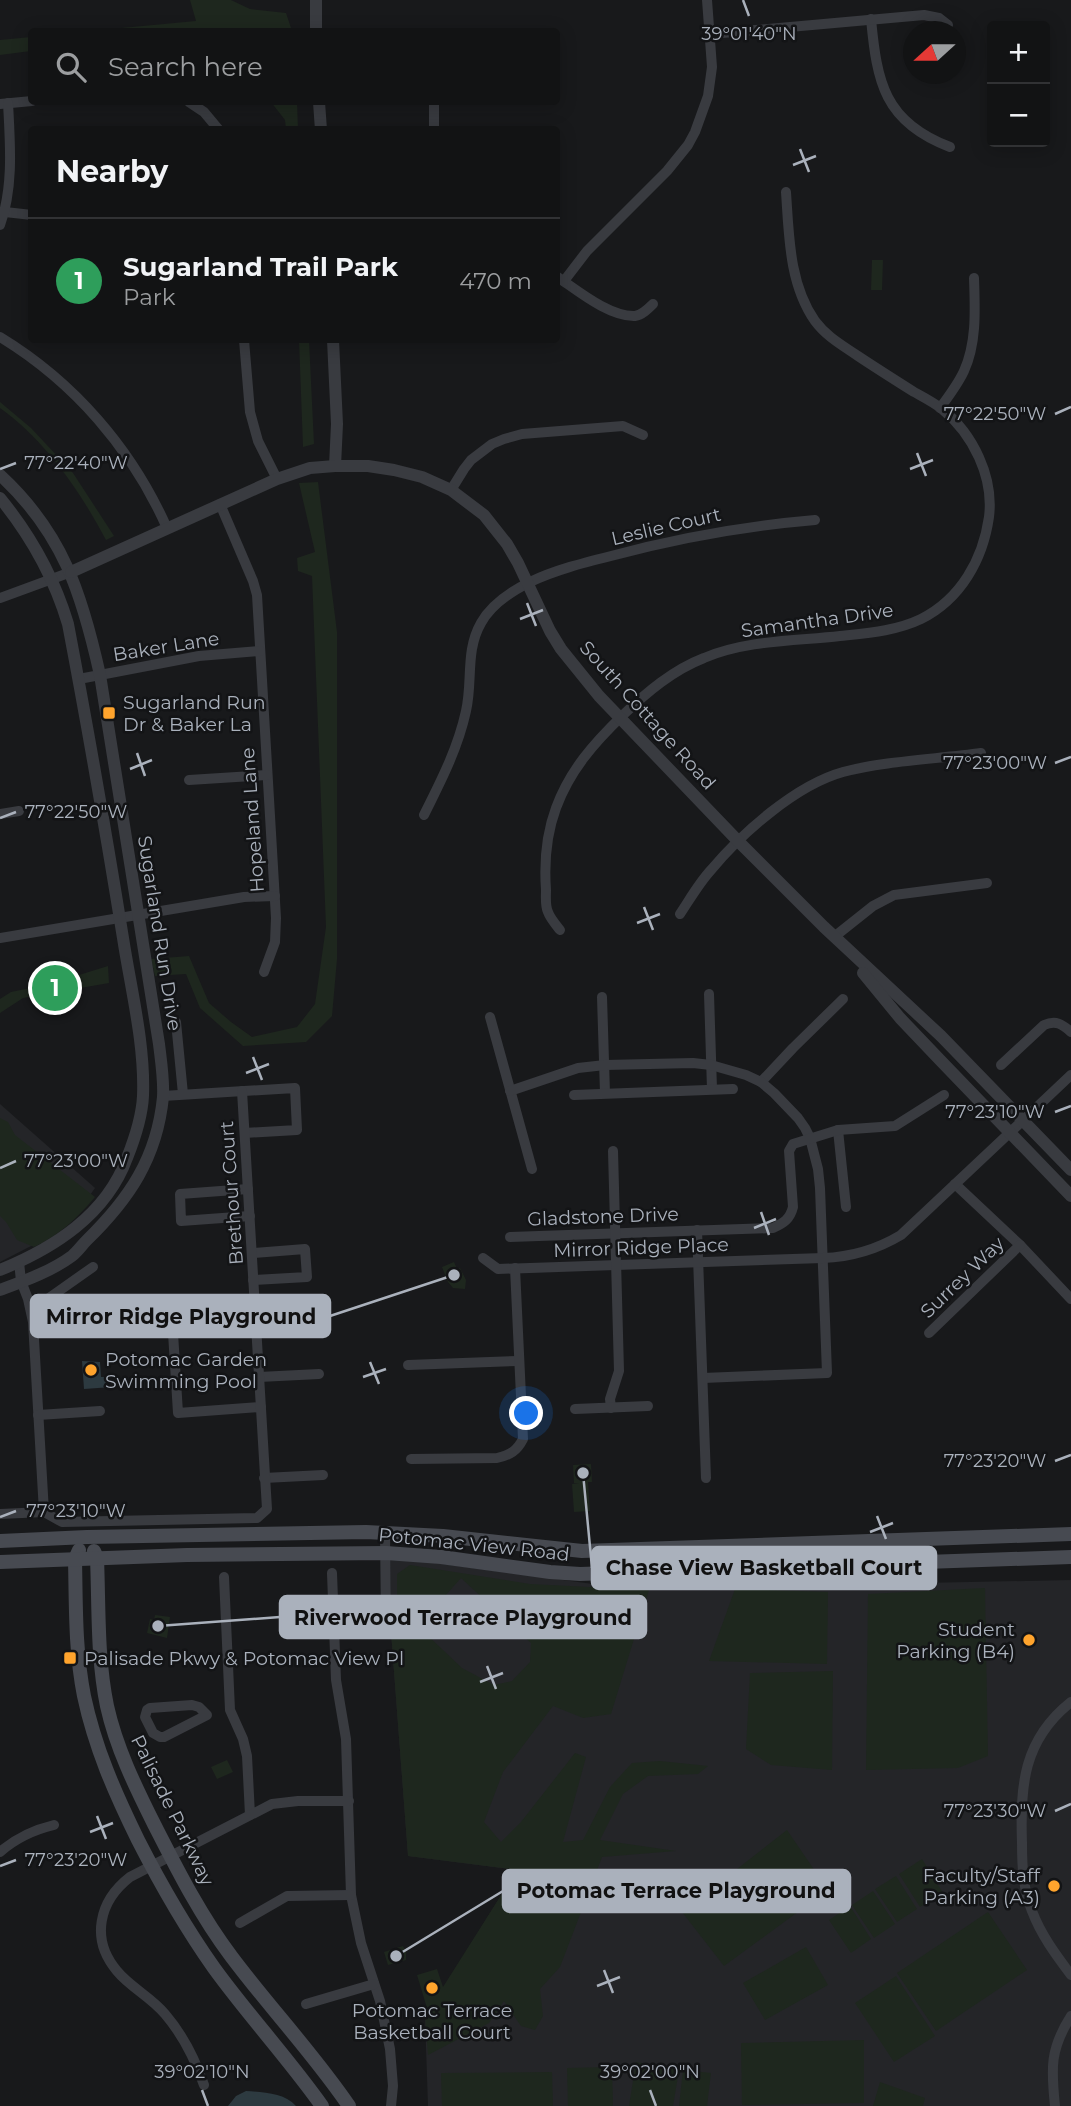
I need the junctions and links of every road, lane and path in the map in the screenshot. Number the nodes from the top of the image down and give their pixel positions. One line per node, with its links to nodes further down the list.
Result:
1 (316, 0): 5 (street)
2 (707, 0): 6 (street)
3 (871, 19): 4 (street); 6 (street); 15 (street)
4 (942, 21)
5 (316, 28)
6 (711, 34): 21 (street)
7 (28, 101): 8 (street)
8 (4, 103): 17 (street)
9 (193, 105): 12 (street)
10 (319, 105): 13 (street)
11 (434, 105): 14 (street)
12 (216, 126)
13 (321, 126)
14 (434, 126)
15 (950, 147)
16 (786, 192): 26 (street, Samantha Drive)
17 (5, 212): 18 (street); 19 (street)
18 (28, 215)
19 (0, 225)
20 (974, 278): 26 (street)
21 (560, 279): 22 (street)
22 (653, 304)
23 (0, 337): 35 (street)
24 (244, 343): 30 (street)
25 (333, 343): 28 (street)
26 (940, 408): 43 (street, Samantha Drive)
27 (643, 435): 31 (street)
28 (335, 466): 30 (street, South Cottage Road); 31 (street, South Cottage Road)
29 (0, 475): 36 (street, Sugarland Run Drive)
30 (277, 479): 33 (street, South Cottage Road)
31 (451, 490): 38 (street, South Cottage Road)
32 (0, 498): 37 (street, Sugarland Run Drive)
33 (220, 504): 35 (street, South Cottage Road); 40 (street, Hopeland Lane)
34 (815, 520): 38 (street, Leslie Court)
35 (167, 528): 36 (street, South Cottage Road)
36 (71, 572): 37 (street); 41 (street, Sugarland Run Drive)
37 (52, 580): 39 (street); 42 (street, Sugarland Run Drive)
38 (528, 583): 43 (street, South Cottage Road); 49 (street, Leslie Court)
39 (0, 598)
40 (260, 651): 41 (street, Baker Lane); 45 (street, Hopeland Lane)
41 (100, 675): 42 (street, Baker Lane); 54 (street, Sugarland Run Drive)
42 (79, 679): 55 (street, Sugarland Run Drive)
43 (619, 718): 50 (street, South Cottage Road); 56 (street, Samantha Drive)
44 (981, 753): 50 (street)
45 (267, 775): 46 (street); 52 (street, Hopeland Lane)
46 (189, 780)
47 (19, 811): 48 (street)
48 (0, 814)
49 (424, 815)
50 (738, 841): 53 (street); 57 (street, South Cottage Road)
51 (987, 883): 57 (street)
52 (275, 896): 54 (street); 59 (street, Hopeland Lane)
53 (680, 914)
54 (138, 915): 55 (street); 79 (street, Sugarland Run Drive)
55 (120, 918): 58 (street); 100 (street, Sugarland Run Drive)
56 (560, 930)
57 (834, 937): 80 (street, South Cottage Road); 82 (street, South Cottage Road)
58 (0, 938)
59 (264, 972)
60 (709, 993): 67 (street)
61 (602, 997): 66 (street)
62 (843, 999): 70 (street)
63 (490, 1017): 74 (street)
64 (177, 1021): 76 (street)
65 (1071, 1032): 68 (street)
66 (605, 1065): 67 (street); 74 (street); 75 (street)
67 (711, 1065): 70 (street); 71 (street)
68 (1001, 1065)
69 (1071, 1075): 80 (street, Mirror Ridge Place)
70 (761, 1082): 84 (street)
71 (712, 1089): 72 (street); 75 (street)
72 (733, 1089)
73 (242, 1091): 76 (street); 83 (street, Brethour Court); 83 (street)
74 (510, 1091): 86 (street)
75 (605, 1093): 77 (street)
76 (183, 1094): 79 (street)
77 (574, 1095)
78 (944, 1095): 81 (street)
79 (163, 1096): 107 (street, Sugarland Run Drive)
80 (1023, 1121): 82 (street, Mirror Ridge Place); 87 (street, South Cottage Road)
81 (838, 1130): 84 (street); 91 (street)
82 (1010, 1132): 88 (street, Mirror Ridge Place); 90 (street, South Cottage Road)
83 (244, 1133): 89 (street, Brethour Court)
84 (810, 1138): 93 (street, Gladstone Drive); 99 (street)
85 (613, 1151): 94 (street)
86 (531, 1169)
87 (1071, 1170)
88 (955, 1184): 96 (street); 99 (street, Mirror Ridge Place)
89 (248, 1189): 92 (street, Brethour Court); 92 (street)
90 (1071, 1196)
91 (846, 1208)
92 (250, 1216): 97 (street, Brethour Court)
93 (697, 1230): 94 (street, Gladstone Drive); 101 (street, Gladstone Drive)
94 (616, 1233): 95 (street, Gladstone Drive); 102 (street)
95 (510, 1237)
96 (1020, 1245): 109 (street); 112 (street, Surrey Way)
97 (253, 1253): 106 (street, Brethour Court); 106 (street)
98 (483, 1258): 104 (street, Mirror Ridge Place)
99 (823, 1258): 101 (street, Mirror Ridge Place); 117 (street)
100 (19, 1262): 105 (street, Sugarland Run Drive); 107 (street)
101 (698, 1263): 102 (street, Mirror Ridge Place); 117 (street, Gladstone Drive)
102 (618, 1265): 104 (street, Mirror Ridge Place); 120 (street)
103 (93, 1267): 110 (street)
104 (516, 1268): 113 (street)
105 (0, 1270)
106 (253, 1280): 111 (street, Brethour Court)
107 (21, 1281): 108 (street, Sugarland Run Drive); 110 (street)
108 (0, 1290)
109 (1071, 1299)
110 (30, 1307): 123 (street)
111 (255, 1311): 116 (street, Brethour Court); 119 (street)
112 (929, 1333)
113 (519, 1361): 114 (street); 124 (street)
114 (408, 1365)
115 (319, 1374): 116 (street)
116 (259, 1377): 119 (street, Brethour Court)
117 (703, 1378): 127 (street, Gladstone Drive)
118 (648, 1406): 120 (street)
119 (261, 1408): 126 (street, Brethour Court)
120 (611, 1408): 121 (street)
121 (575, 1409)
122 (100, 1411): 123 (street)
123 (38, 1415): 128 (street)
124 (411, 1459)
125 (323, 1475): 126 (street)
126 (264, 1478): 128 (street, Brethour Court)
127 (706, 1478)
128 (44, 1511): 129 (street, Brethour Court)
129 (0, 1514)
130 (385, 1533): 131 (main road, Potomac View Road); 132 (main road, Potomac View Road); 134 (street)
131 (1071, 1534)
132 (87, 1537): 133 (main road, Potomac View Road); 136 (main road, Palisade Parkway); 137 (main road)
133 (0, 1541)
134 (386, 1553): 135 (main road, Potomac View Road); 136 (main road, Potomac View Road); 141 (street)
135 (1071, 1557)
136 (97, 1558): 137 (main road, Potomac View Road); 149 (main road, Palisade Parkway)
137 (75, 1559): 138 (main road, Potomac View Road); 150 (main road)
138 (0, 1562)
139 (332, 1573): 141 (street)
140 (224, 1577): 143 (street)
141 (335, 1625): 145 (street)
142 (1071, 1702): 153 (street)
143 (230, 1710): 144 (street); 146 (street)
144 (207, 1715): 144 (street)
145 (349, 1801): 146 (street); 151 (street)
146 (250, 1815): 149 (street)
147 (54, 1825): 148 (street)
148 (0, 1852)
149 (170, 1856): 150 (street); 159 (main road, Palisade Parkway)
150 (151, 1865): 157 (street); 158 (main road)
151 (351, 1895): 152 (street); 154 (street)
152 (240, 1923)
153 (1071, 1975)
154 (374, 1984): 155 (street); 160 (street)
155 (306, 2004)
156 (1071, 2016): 161 (street)
157 (204, 2085)
158 (322, 2106)
159 (349, 2106)
160 (391, 2106)
161 (1055, 2106)

